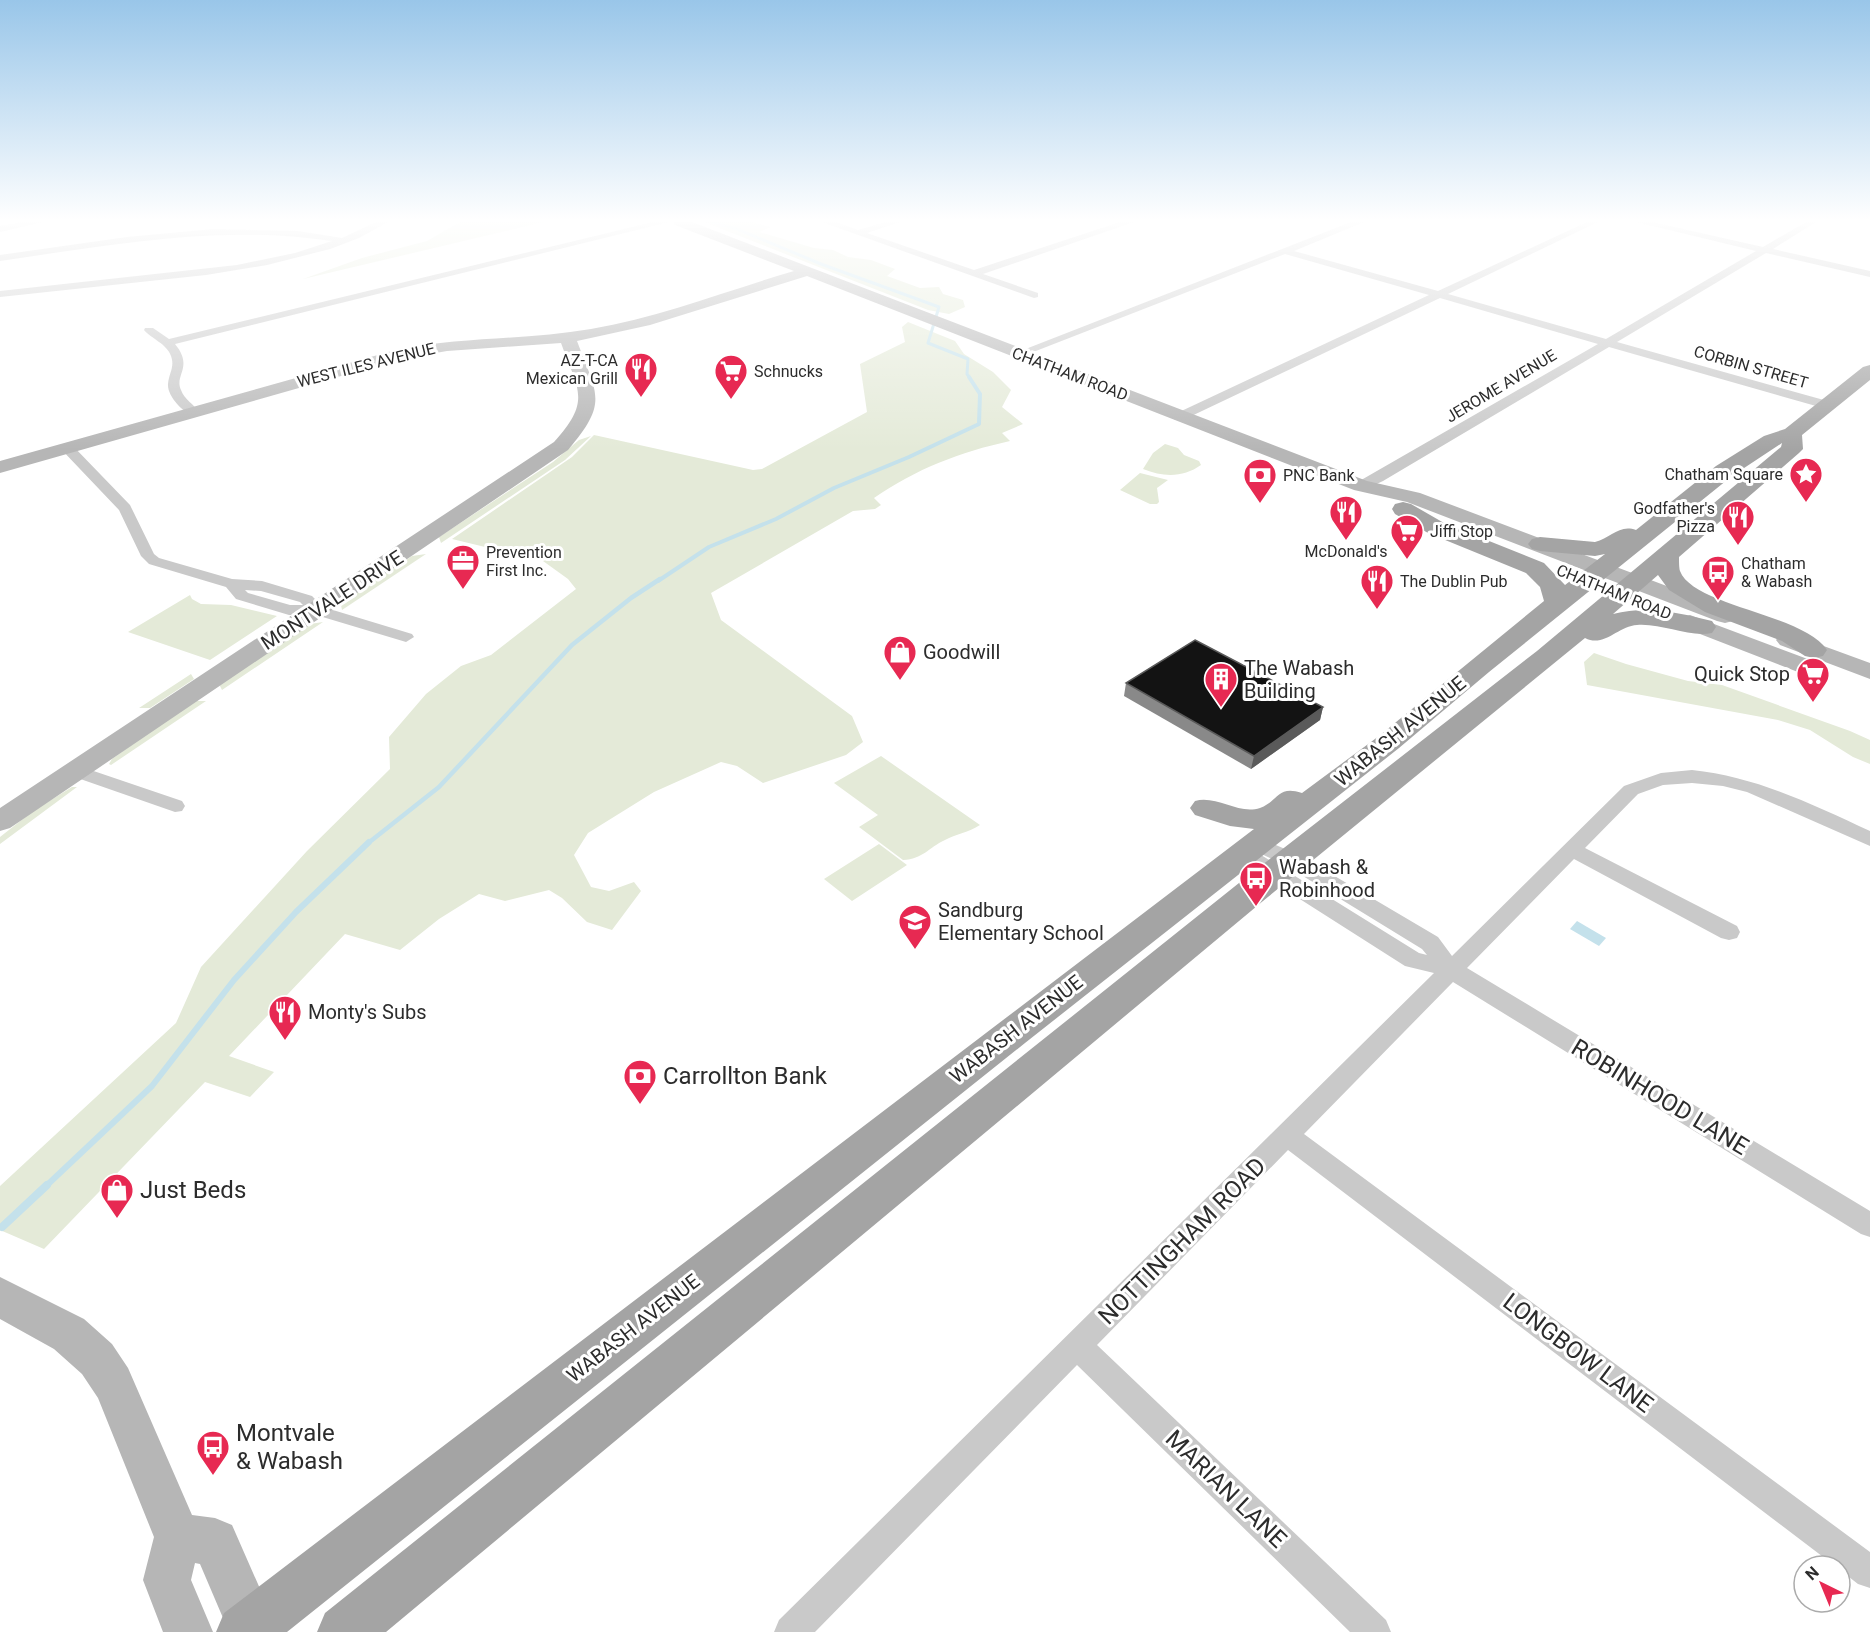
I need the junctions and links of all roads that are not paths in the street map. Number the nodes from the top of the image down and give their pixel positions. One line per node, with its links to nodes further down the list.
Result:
1 (357, 298): 10 (street)
2 (718, 298): 9 (street, WEST ILES AVENUE)
3 (873, 298): 12 (street, CHATHAM ROAD)
4 (1163, 298): 12 (street)
5 (1435, 298): 16 (street)
6 (1448, 298): 11 (street, CORBIN STREET)
7 (1683, 298): 11 (street, JEROME AVENUE)
8 (149, 330): 10 (street)
9 (567, 337): 15 (street, WEST ILES AVENUE); 28 (street, MONTVALE DRIVE)
10 (167, 343): 15 (street)
11 (1607, 343): 14 (street, CORBIN STREET); 20 (street, JEROME AVENUE)
12 (1019, 354): 16 (street, CHATHAM ROAD)
13 (1870, 370): 14 (main road, WABASH AVENUE)
14 (1827, 405): 17 (main road, WABASH AVENUE)
15 (194, 412): 18 (street, WEST ILES AVENUE)
16 (1179, 417): 20 (street, CHATHAM ROAD)
17 (1792, 433): 22 (main road, WABASH AVENUE); 24 (main road, WABASH AVENUE)
18 (67, 448): 19 (street, WEST ILES AVENUE); 28 (street)
19 (0, 467)
20 (1360, 486): 21 (street, CHATHAM ROAD); 23 (street, CHATHAM ROAD)
21 (1403, 509): 25 (street, CHATHAM ROAD); 27 (main road)
22 (1663, 519): 23 (main road); 25 (main road, WABASH AVENUE)
23 (1540, 544): 25 (street, CHATHAM ROAD)
24 (1668, 557): 26 (main road, WABASH AVENUE); 31 (main road)
25 (1594, 575): 26 (street, CHATHAM ROAD); 27 (main road, WABASH AVENUE)
26 (1630, 589): 29 (street, CHATHAM ROAD); 31 (street, CHATHAM ROAD); 34 (main road, WABASH AVENUE)
27 (1558, 604): 35 (main road, WABASH AVENUE)
28 (317, 610): 30 (street); 36 (street, MONTVALE DRIVE)
29 (1703, 627): 33 (street, CHATHAM ROAD); 34 (main road)
30 (406, 637)
31 (1814, 650): 32 (street, CHATHAM ROAD)
32 (1870, 672)
33 (1870, 690)
34 (1455, 730): 42 (main road, WABASH AVENUE)
35 (1389, 742): 38 (main road); 42 (main road, WABASH AVENUE)
36 (74, 770): 37 (street); 39 (street, MONTVALE DRIVE)
37 (175, 806)
38 (1206, 808)
39 (0, 821)
40 (1870, 839): 41 (street, NOTTINGHAM ROAD)
41 (1571, 849): 43 (street); 44 (street, NOTTINGHAM ROAD)
42 (1267, 858): 44 (street, ROBINHOOD LANE); 51 (main road, WABASH AVENUE); 54 (main road, WABASH AVENUE)
43 (1729, 932)
44 (1450, 969): 45 (street, NOTTINGHAM ROAD); 46 (street, ROBINHOOD LANE)
45 (1287, 1135): 48 (street, NOTTINGHAM ROAD); 50 (street, LONGBOW LANE)
46 (1870, 1225)
47 (0, 1297): 49 (street)
48 (1078, 1346): 52 (street, NOTTINGHAM ROAD); 55 (street, MARIAN LANE)
49 (178, 1537): 51 (street); 53 (street)
50 (1870, 1572)
51 (249, 1630)
52 (795, 1630)
53 (188, 1632)
54 (344, 1632)
55 (1374, 1632)

